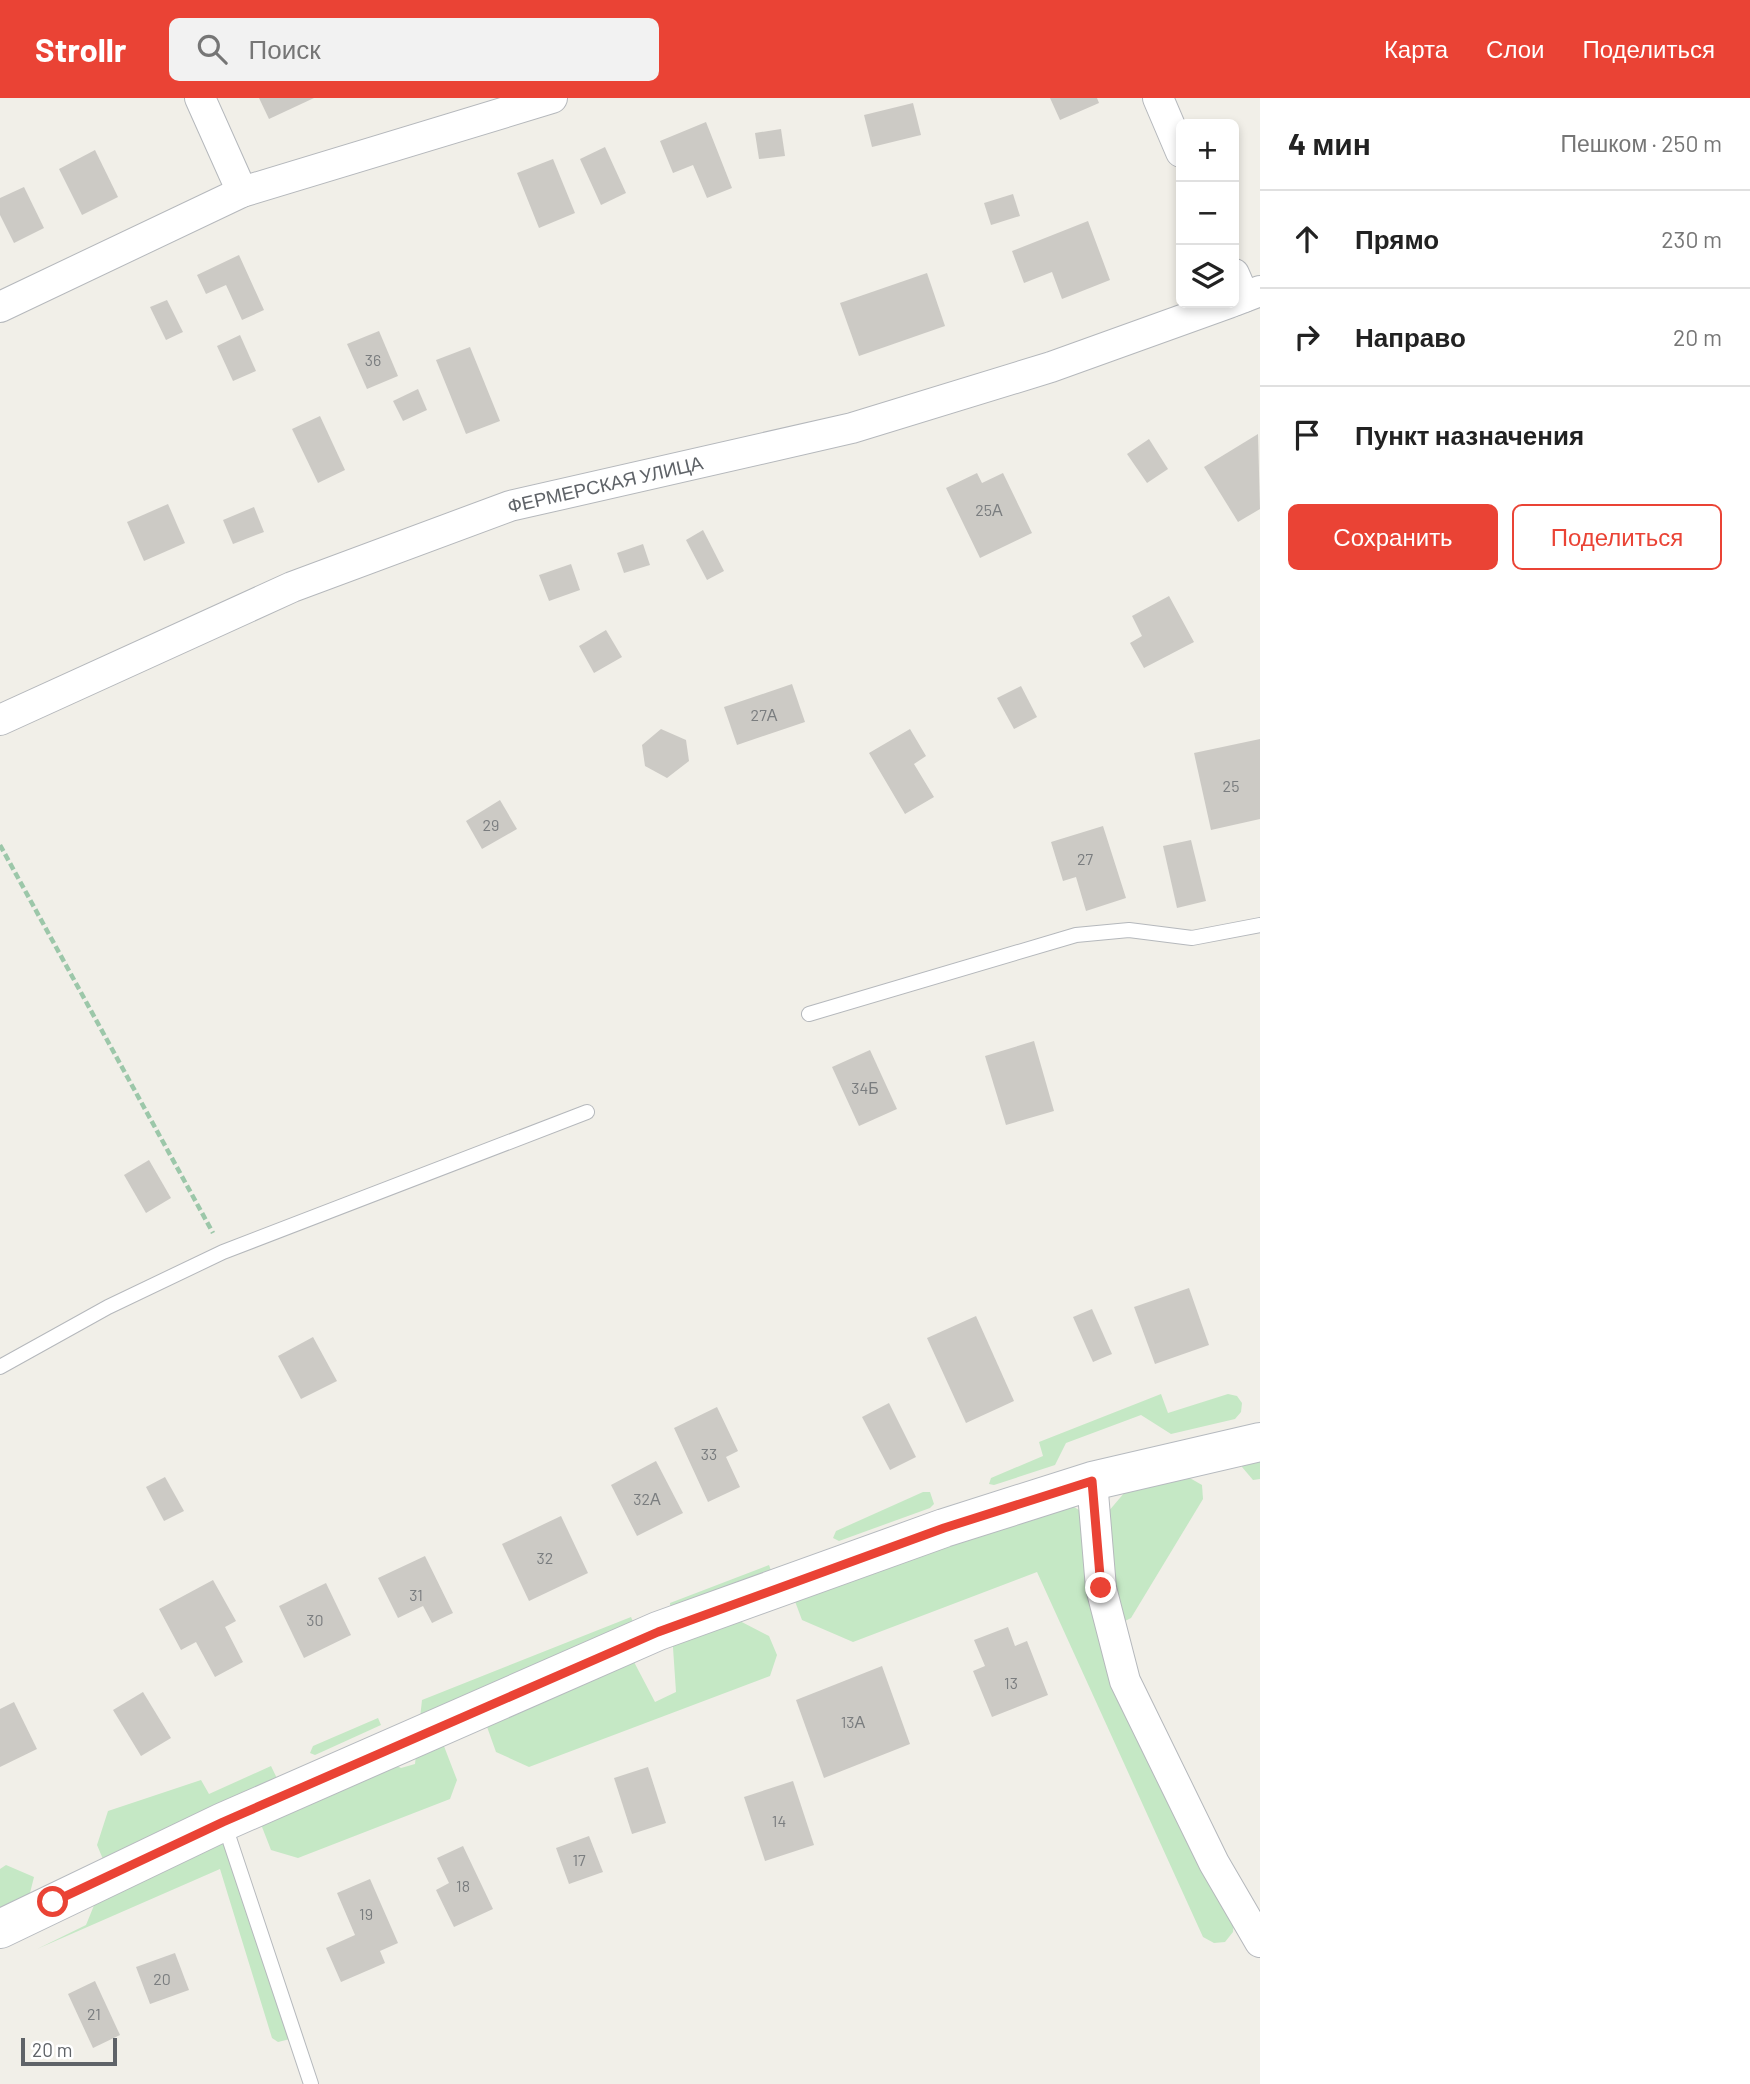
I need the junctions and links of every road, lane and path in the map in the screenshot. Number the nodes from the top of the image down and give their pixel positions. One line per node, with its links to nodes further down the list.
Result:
1 (200, 98): 5 (street)
2 (552, 98): 5 (street)
3 (1158, 98): 4 (street)
4 (1176, 140)
5 (242, 192): 7 (street)
6 (1240, 293): 8 (street, ФЕРМЕРСКАЯ УЛИЦА)
7 (0, 307)
8 (0, 720)
9 (0, 845): 13 (path)
10 (1260, 925): 11 (lane)
11 (809, 1014)
12 (586, 1112): 13 (lane)
13 (223, 1252): 14 (lane)
14 (0, 1367)
15 (1260, 1442): 16 (street)
16 (1092, 1481): 17 (street); 19 (street)
17 (223, 1822): 18 (street); 20 (lane)
18 (0, 1929)
19 (1260, 1942)
20 (311, 2084)

